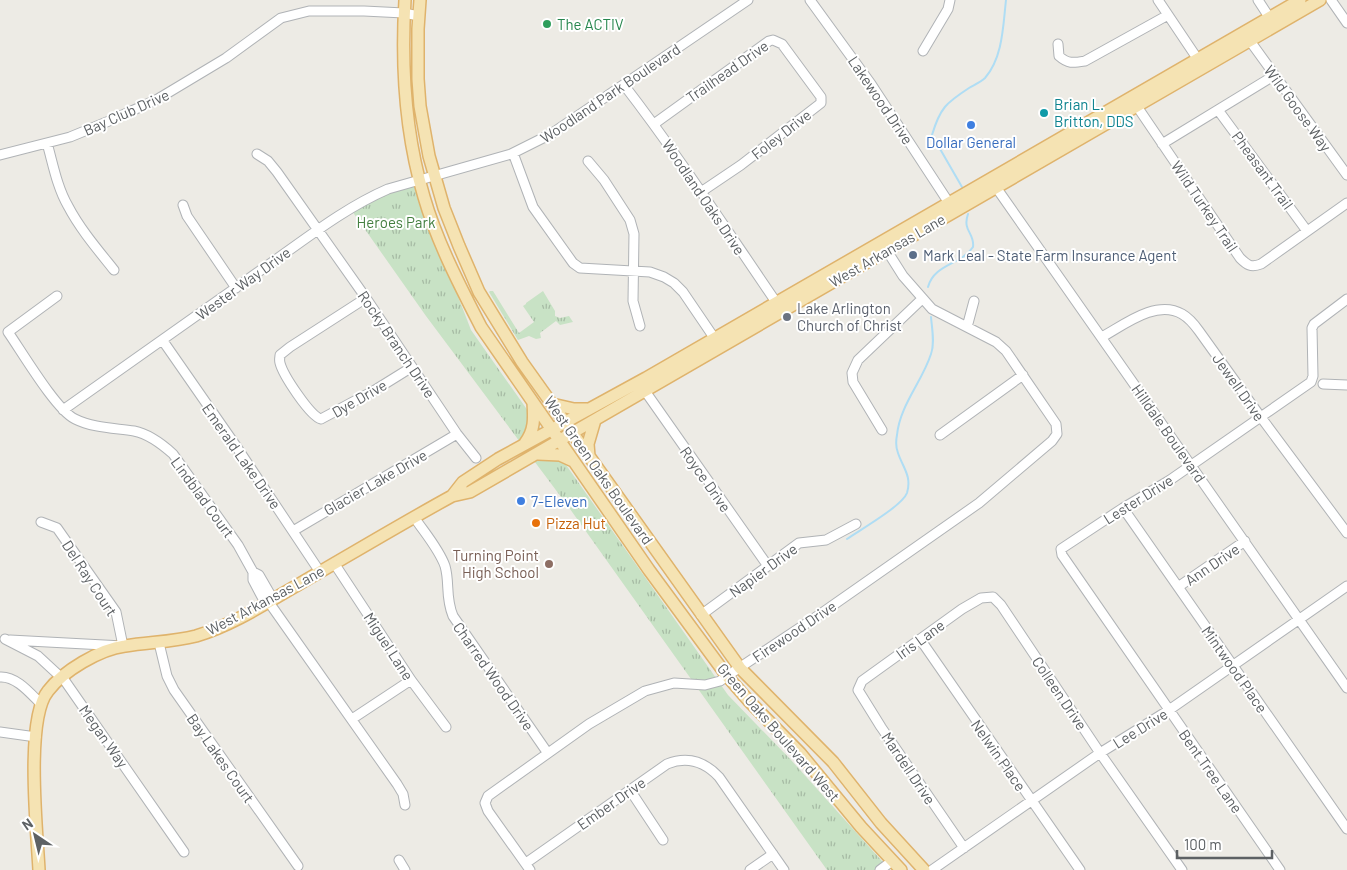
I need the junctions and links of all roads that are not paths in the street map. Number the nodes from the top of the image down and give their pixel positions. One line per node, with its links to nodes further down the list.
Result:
1 (405, 0): 11 (main road, Green Oaks Boulevard West)
2 (420, 0): 12 (main road, West Green Oaks Boulevard)
3 (748, 0): 22 (street, Woodland Park Boulevard)
4 (810, 0): 37 (street, Lakewood Drive)
5 (950, 0): 18 (street)
6 (1158, 0): 13 (street)
7 (1258, 0): 14 (street)
8 (1300, 0): 14 (main road, West Arkansas Lane)
9 (1320, 0): 14 (main road, West Arkansas Lane)
10 (1331, 0): 15 (street)
11 (404, 13): 12 (street, Bay Club Drive); 26 (street, Bay Club Drive); 34 (main road, Green Oaks Boulevard West)
12 (419, 16): 33 (main road, West Green Oaks Boulevard)
13 (1168, 16): 17 (street); 20 (street)
14 (1272, 22): 16 (main road, West Arkansas Lane); 20 (main road, West Arkansas Lane)
15 (1347, 23)
16 (1250, 41): 20 (main road, West Arkansas Lane); 21 (street, Wild Goose Way)
17 (1058, 44)
18 (924, 52)
19 (796, 63): 25 (street, Trailhead Drive); 36 (street, Foley Drive)
20 (1201, 63): 23 (main road, West Arkansas Lane)
21 (1275, 75): 24 (street); 32 (street, Wild Goose Way)
22 (624, 85): 25 (street, Woodland Oaks Drive); 28 (street, Woodland Park Boulevard)
23 (1134, 102): 27 (street, Wild Turkey Trail); 35 (main road, West Arkansas Lane)
24 (1218, 110): 27 (street); 41 (street, Pheasant Trail)
25 (654, 124): 36 (street, Woodland Oaks Drive)
26 (47, 143): 30 (street, Bay Club Drive); 43 (street)
27 (1162, 144): 41 (street, Wild Turkey Trail)
28 (513, 153): 33 (street, Woodland Park Boulevard); 44 (street)
29 (257, 154): 40 (street, Rocky Branch Drive)
30 (0, 155)
31 (588, 161): 44 (street)
32 (1347, 175)
33 (434, 177): 34 (street, Wester Way Drive); 46 (main road, West Green Oaks Boulevard)
34 (419, 180): 40 (street, Wester Way Drive); 48 (main road, Green Oaks Boulevard West)
35 (994, 183): 37 (main road, West Arkansas Lane); 42 (main road, West Arkansas Lane); 56 (street, Hilldale Boulevard)
36 (701, 192): 53 (street, Woodland Oaks Drive)
37 (949, 203): 42 (main road, West Arkansas Lane)
38 (1347, 203): 41 (street, Wild Turkey Trail)
39 (183, 205): 45 (street)
40 (318, 230): 45 (street, Wester Way Drive); 49 (street, Rocky Branch Drive)
41 (1307, 231)
42 (884, 246): 50 (street); 53 (main road, West Arkansas Lane)
43 (114, 270)
44 (633, 272): 54 (street); 58 (street)
45 (236, 288): 57 (street, Wester Way Drive)
46 (479, 292): 48 (main road); 66 (main road, West Green Oaks Boulevard)
47 (57, 296): 68 (street, Lindblad Court)
48 (465, 297): 65 (main road, Green Oaks Boulevard West)
49 (366, 298): 60 (street, Rocky Branch Drive); 60 (street, Dye Drive)
50 (922, 299): 55 (street); 73 (street)
51 (1347, 300): 69 (street, Lester Drive)
52 (974, 301): 55 (street)
53 (780, 306): 58 (main road, West Arkansas Lane)
54 (640, 326)
55 (966, 327): 61 (street)
56 (1102, 337): 69 (street, Jewell Drive); 82 (street, Hilldale Boulevard)
57 (163, 341): 68 (street, Wester Way Drive); 88 (street, Emerald Lake Drive)
58 (717, 342): 59 (main road, West Arkansas Lane)
59 (679, 364): 64 (main road, West Arkansas Lane); 67 (main road, West Arkansas Lane)
60 (412, 367): 74 (street, Rocky Branch Drive)
61 (1023, 375): 75 (street); 107 (street, Firewood Drive)
62 (1323, 384): 63 (street)
63 (1347, 385)
64 (645, 391): 70 (main road, West Arkansas Lane); 93 (street, Royce Drive)
65 (533, 402): 72 (main road, Green Oaks Boulevard West); 77 (main road)
66 (552, 404): 67 (main road); 71 (main road, West Green Oaks Boulevard)
67 (589, 409): 71 (main road, West Arkansas Lane)
68 (63, 410): 99 (street, Lindblad Court)
69 (1260, 416): 82 (street, Lester Drive); 89 (street, Jewell Drive)
70 (595, 420): 71 (main road, West Arkansas Lane); 79 (main road)
71 (569, 428): 72 (main road, West Arkansas Lane); 76 (main road, West Arkansas Lane); 79 (main road, West Green Oaks Boulevard)
72 (552, 429): 76 (main road, Green Oaks Boulevard West); 77 (main road, West Arkansas Lane)
73 (882, 430)
74 (457, 434): 80 (street, Rocky Branch Drive); 88 (street, Glacier Lake Drive)
75 (940, 435)
76 (559, 440): 78 (main road, West Arkansas Lane); 81 (main road, Green Oaks Boulevard West)
77 (524, 444): 83 (main road, West Arkansas Lane)
78 (532, 456): 81 (main road); 83 (main road, West Arkansas Lane)
79 (589, 456): 100 (main road, West Green Oaks Boulevard)
80 (476, 458)
81 (574, 461): 95 (main road, Green Oaks Boulevard West)
82 (1191, 465): 84 (street, Lester Drive); 90 (street, Hilldale Boulevard)
83 (452, 496): 85 (main road, West Arkansas Lane)
84 (1123, 508): 91 (street, Lester Drive); 97 (street, Mintwood Place)
85 (414, 516): 92 (main road, West Arkansas Lane); 120 (street, Charred Wood Drive)
86 (41, 522): 105 (street, Del Ray Court)
87 (856, 524): 93 (street, Napier Drive)
88 (294, 530): 94 (street, Emerald Lake Drive)
89 (1347, 533)
90 (1245, 541): 97 (street, Ann Drive); 101 (street, Hilldale Boulevard)
91 (1063, 547): 115 (street, Bent Tree Lane)
92 (334, 563): 94 (main road, West Arkansas Lane); 111 (street, Miguel Lane)
93 (768, 566): 100 (street, Napier Drive)
94 (320, 572): 99 (main road, West Arkansas Lane)
95 (657, 581): 100 (main road); 108 (main road, Green Oaks Boulevard West)
96 (1347, 586): 101 (street, Lee Drive)
97 (1178, 587): 106 (street, Mintwood Place)
98 (986, 597): 103 (street, Iris Lane); 121 (street, Colleen Drive)
99 (268, 602): 104 (main road, West Arkansas Lane); 116 (street, Lindblad Court)
100 (701, 615): 107 (main road, West Green Oaks Boulevard)
101 (1299, 618): 106 (street, Lee Drive); 113 (street, Hilldale Boulevard)
102 (3, 639): 105 (street, West Arkansas Lane); 110 (street, Megan Way)
103 (920, 639): 112 (street, Iris Lane); 123 (street, Nelwin Place)
104 (160, 643): 105 (main road, West Arkansas Lane); 132 (street, Bay Lakes Court)
105 (123, 646): 110 (main road)
106 (1232, 665): 115 (street, Lee Drive); 125 (street, Mintwood Place)
107 (740, 668): 108 (street, Firewood Drive); 140 (main road, West Green Oaks Boulevard)
108 (727, 676): 120 (street, Firewood Drive); 131 (main road, Green Oaks Boulevard West)
109 (0, 677): 114 (street)
110 (61, 678): 114 (main road); 128 (street, Megan Way)
111 (411, 680): 116 (street); 117 (street, Miguel Lane)
112 (858, 687): 127 (street, Mardell Drive)
113 (1347, 688)
114 (40, 703): 119 (main road)
115 (1169, 710): 121 (street, Lee Drive); 144 (street, Bent Tree Lane)
116 (352, 719): 124 (street, Lindblad Court)
117 (446, 727)
118 (0, 732): 119 (street)
119 (36, 737): 134 (main road)
120 (547, 752): 133 (street, Firewood Drive)
121 (1100, 753): 123 (street, Lee Drive); 143 (street, Colleen Drive)
122 (630, 790): 126 (street); 129 (street, Ember Drive); 133 (street, Ember Drive)
123 (1032, 801): 127 (street, Lee Drive); 142 (street, Nelwin Place)
124 (405, 805)
125 (1347, 830)
126 (663, 840)
127 (964, 848): 141 (street, Lee Drive)
128 (184, 852)
129 (773, 854): 136 (street); 137 (street)
130 (399, 860): 135 (street)
131 (892, 861): 138 (street); 139 (main road, Green Oaks Boulevard West)
132 (298, 866)
133 (528, 866)
134 (39, 870)
135 (406, 870)
136 (750, 870)
137 (784, 870)
138 (880, 870)
139 (901, 870)
140 (924, 870)
141 (932, 870)
142 (1080, 870)
143 (1182, 870)
144 (1280, 870)

